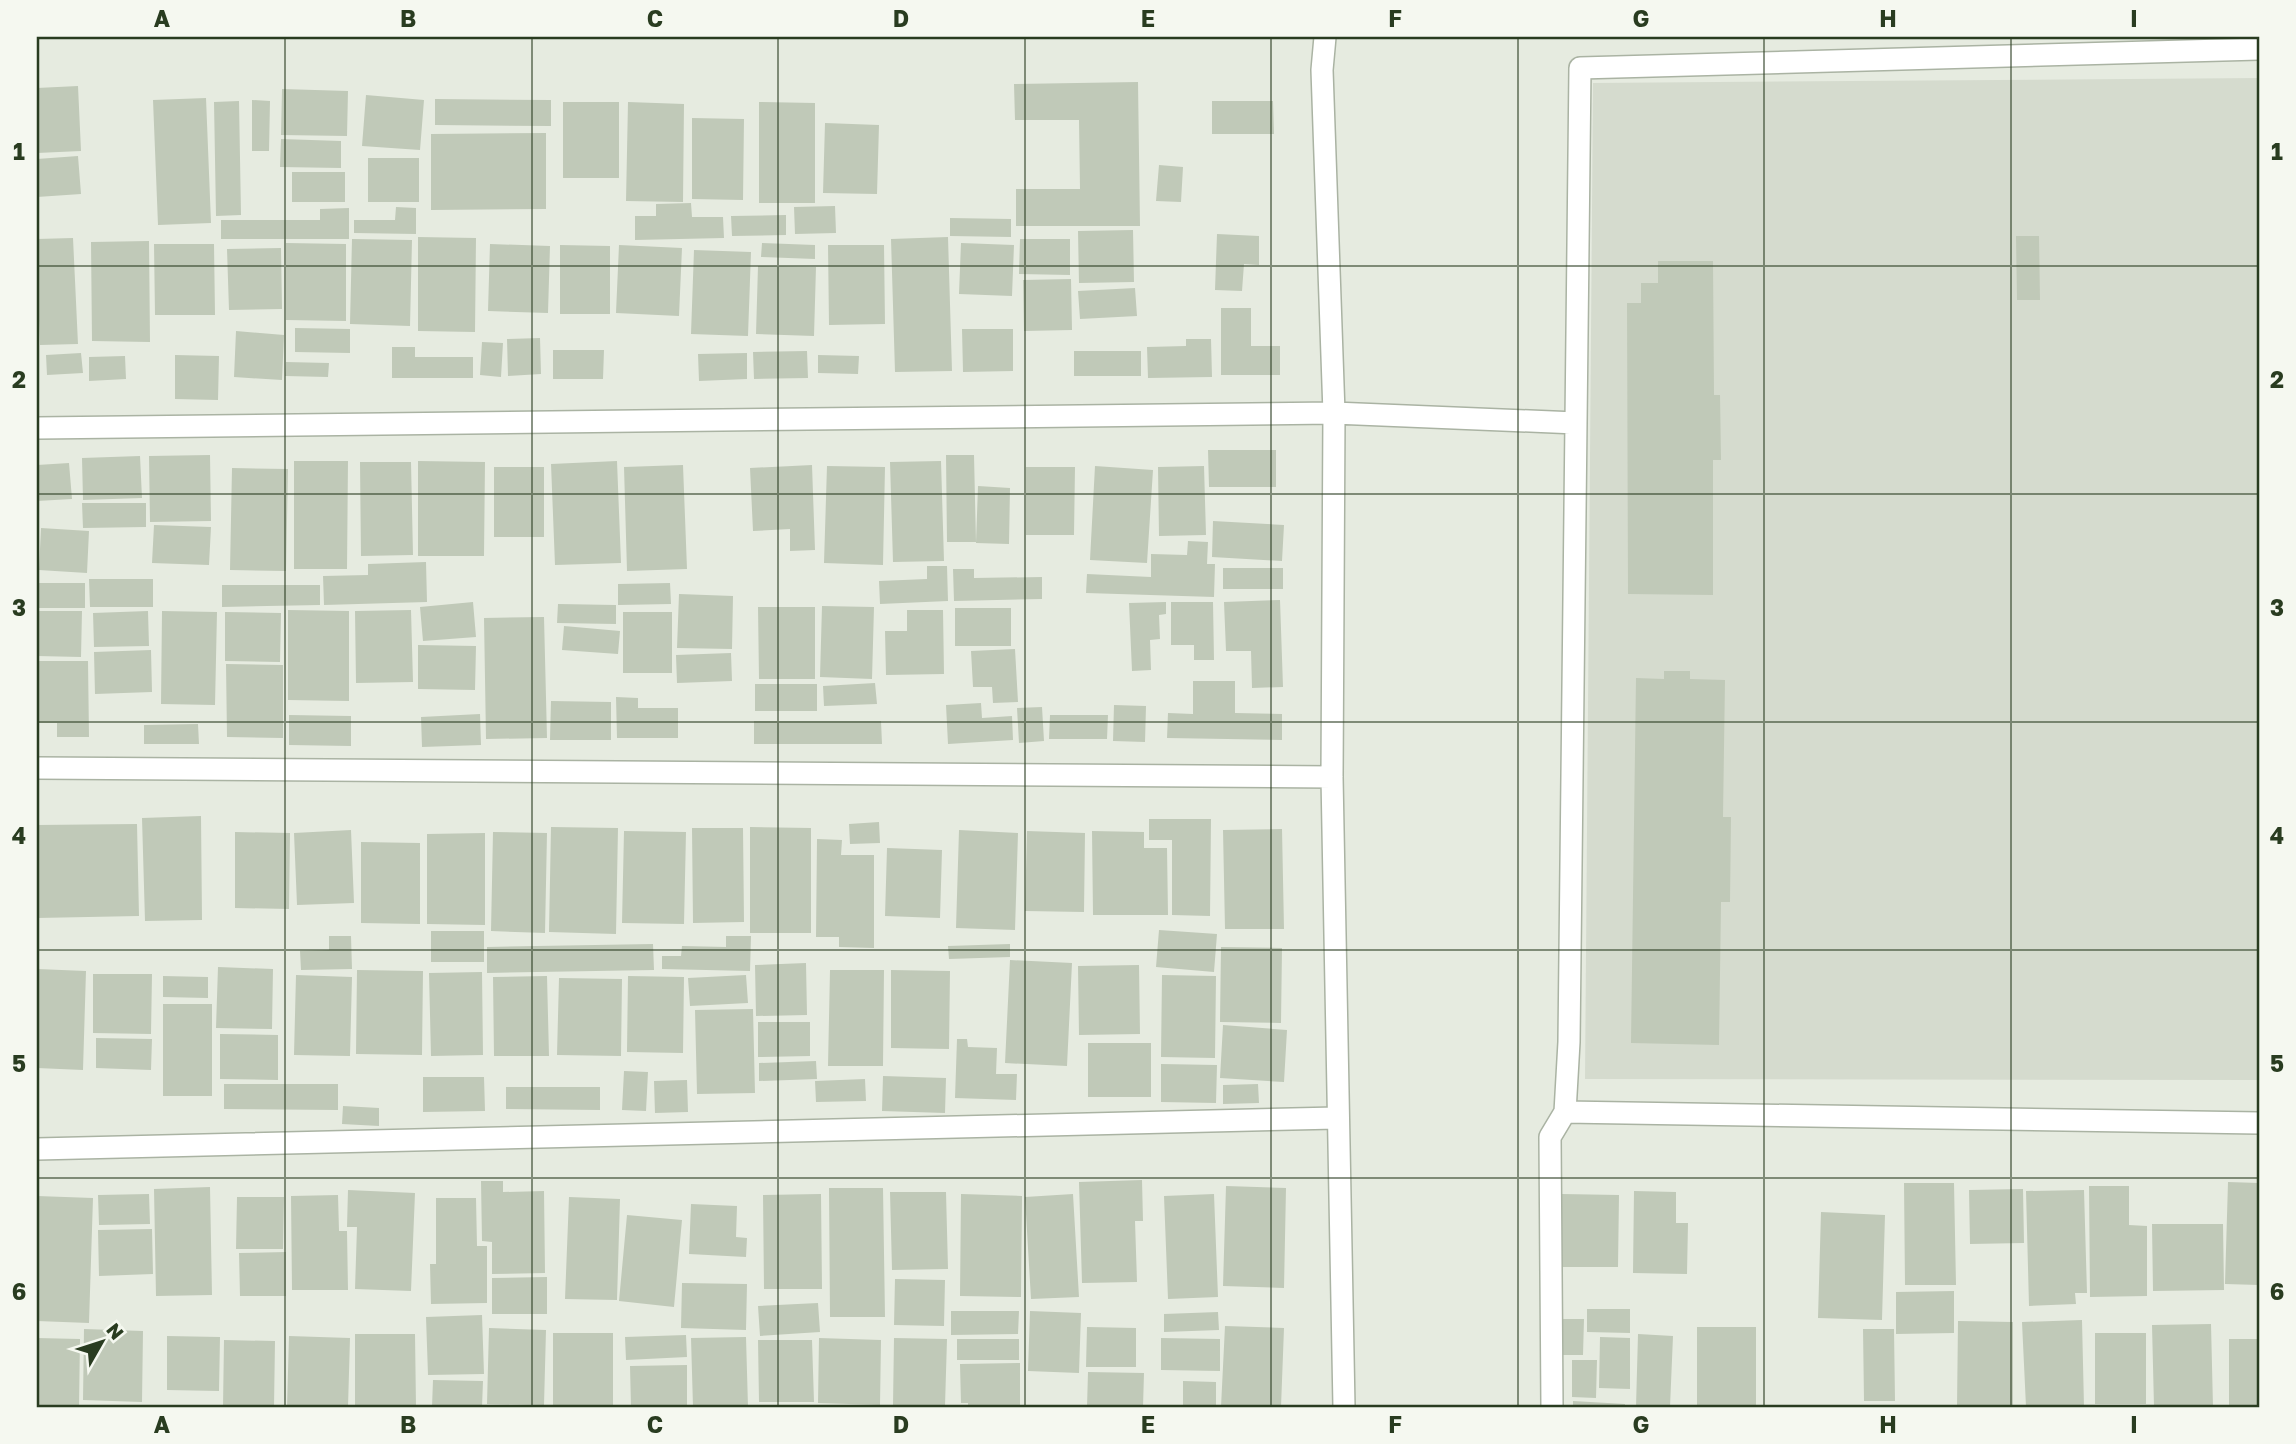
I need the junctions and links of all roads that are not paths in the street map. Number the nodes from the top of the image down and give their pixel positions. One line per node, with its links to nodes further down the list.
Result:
1 (1325, 37): 3 (street)
2 (2259, 49): 4 (street)
3 (1334, 413): 4 (street); 5 (street); 7 (street)
4 (1576, 423): 8 (street)
5 (37, 428)
6 (37, 768): 7 (street)
7 (1332, 777): 9 (street)
8 (1565, 1112): 10 (street); 13 (street)
9 (1336, 1118): 11 (street); 12 (street)
10 (2259, 1123)
11 (37, 1149)
12 (1344, 1407)
13 (1552, 1407)

